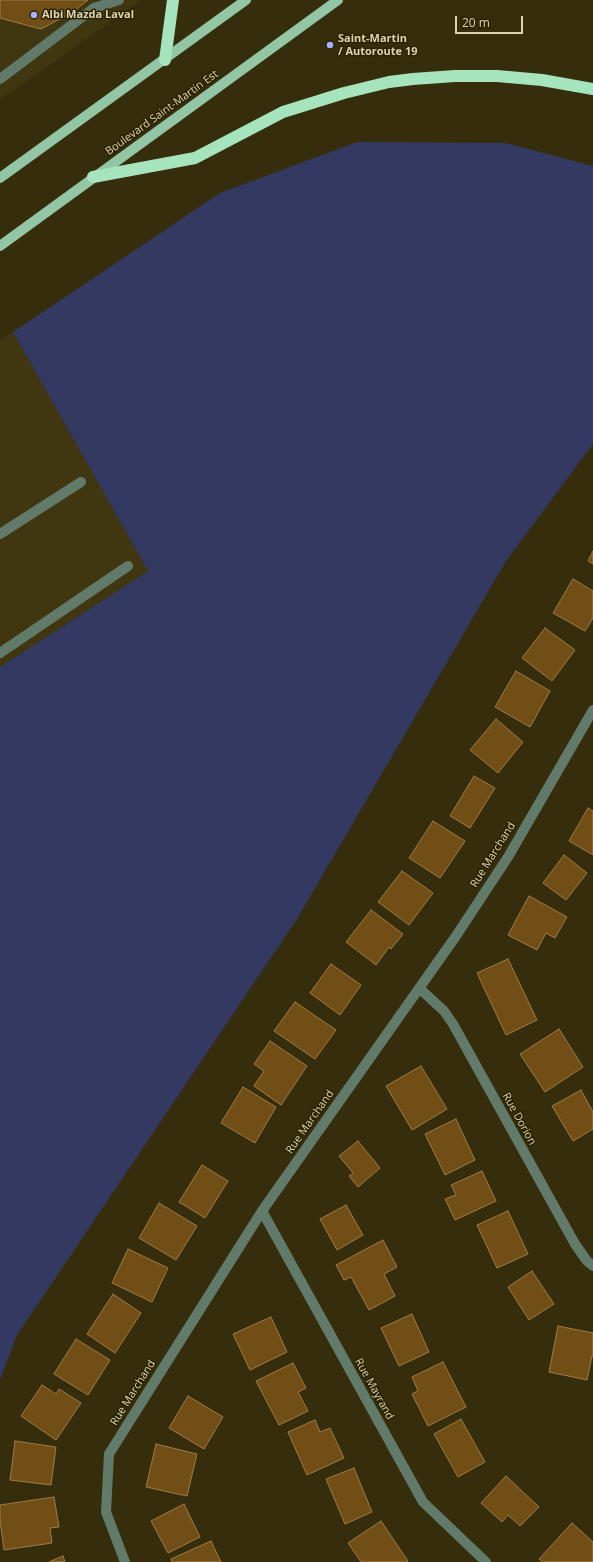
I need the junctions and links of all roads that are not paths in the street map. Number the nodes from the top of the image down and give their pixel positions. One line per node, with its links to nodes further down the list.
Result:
1 (119, 0): 6 (street)
2 (173, 0): 5 (highway)
3 (246, 0): 5 (main road)
4 (338, 0): 8 (main road, Boulevard Saint-Martin Est)
5 (165, 60): 9 (main road)
6 (0, 79)
7 (593, 89): 8 (highway)
8 (93, 177): 10 (main road, Boulevard Saint-Martin Est)
9 (0, 178)
10 (0, 246)
11 (80, 482): 12 (street)
12 (0, 534)
13 (128, 566): 14 (street)
14 (0, 653)
15 (593, 710): 16 (street, Rue Marchand)
16 (419, 988): 17 (street, Rue Marchand); 18 (street, Rue Dorion)
17 (262, 1211): 19 (street, Rue Marchand); 20 (street, Rue Mayrand)
18 (593, 1266)
19 (125, 1562)
20 (486, 1562)

